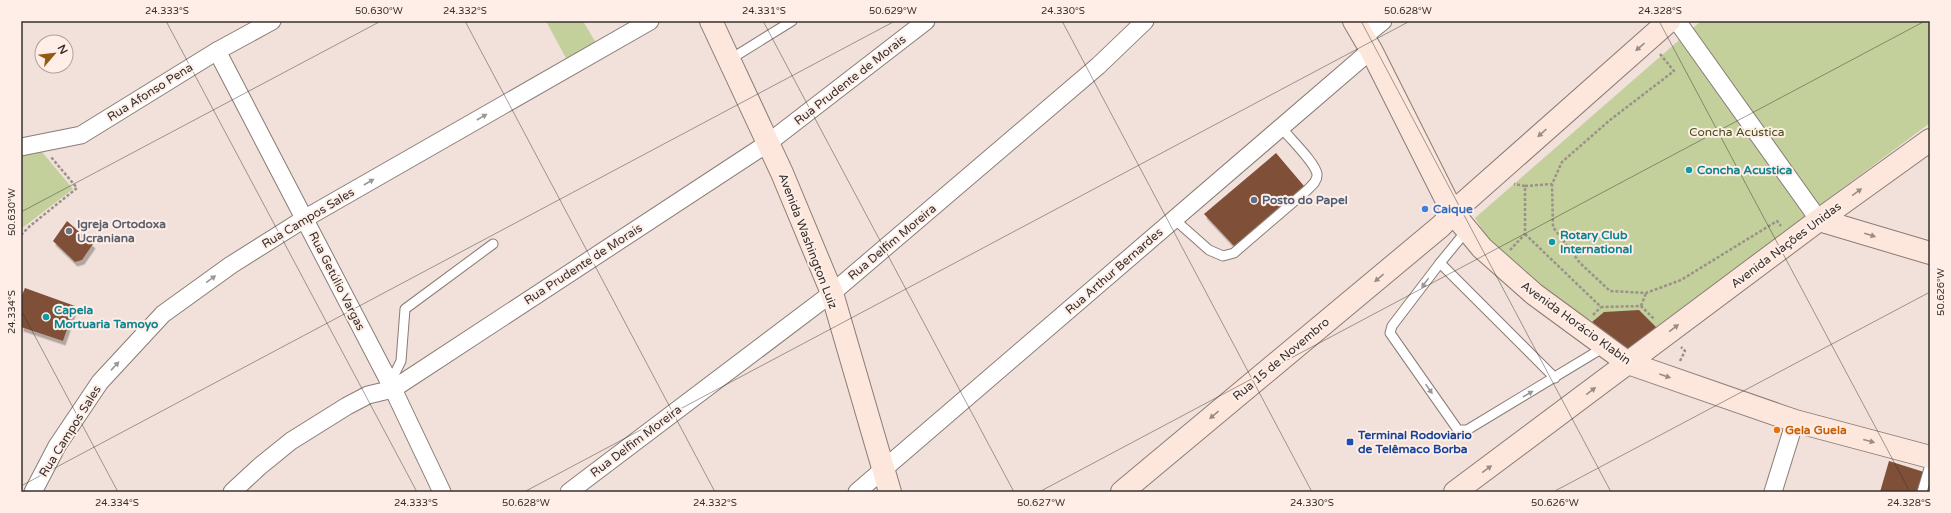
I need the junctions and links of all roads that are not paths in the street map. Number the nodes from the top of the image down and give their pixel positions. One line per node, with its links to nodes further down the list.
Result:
1 (650, 21): 17 (street, Rua Campos Sales, one-way to 1)
2 (711, 21): 12 (main road, Avenida Washington Luiz)
3 (792, 21): 12 (lane)
4 (926, 21): 15 (street, Rua Prudente de Morais)
5 (1145, 21): 25 (street, Rua Delfim Moreira)
6 (1383, 21): 10 (street, Rua Arthur Bernardes)
7 (1669, 21): 19 (main road, one-way to 19)
8 (1677, 21): 20 (street)
9 (268, 22): 11 (street, Rua Afonso Pena)
10 (1363, 36): 13 (street, Rua Arthur Bernardes); 19 (main road, Avenida Horácio Klabin)
11 (217, 51): 16 (street, Rua Afonso Pena); 17 (street, Rua Getúlio Vargas)
12 (729, 60): 15 (main road, Avenida Washington Luiz)
13 (1281, 127): 18 (street, Rua Arthur Bernardes); 18 (lane)
14 (1930, 140): 20 (main road, Avenida Nações Unidas, one-way to 14)
15 (768, 143): 25 (main road, Avenida Washington Luiz); 29 (street, Rua Prudente de Morais)
16 (21, 147)
17 (304, 219): 29 (street, Rua Getúlio Vargas); 34 (street, Rua Campos Sales, one-way to 17)
18 (1174, 219): 33 (street, Rua Arthur Bernardes)
19 (1447, 219): 21 (main road, Avenida Horácio Klabin); 40 (main road, Rua 15 de Novembro, one-way to 40)
20 (1819, 220): 23 (main road, one-way to 23); 27 (main road, Avenida Nações Unidas, one-way to 20)
21 (1467, 230): 24 (lane); 26 (main road, Avenida Horácio Klabin)
22 (493, 244): 29 (lane)
23 (1930, 254)
24 (1440, 263): 28 (lane); 28 (lane, one-way to 28)
25 (832, 294): 33 (main road, Avenida Washington Luiz); 37 (street, Rua Delfim Moreira)
26 (1606, 346): 27 (main road, Avenida Horácio Klabin); 28 (lane)
27 (1636, 358): 30 (main road, Avenida Horácio Klabin, one-way to 30); 41 (main road, Avenida Nações Unidas, one-way to 27)
28 (1555, 378)
29 (391, 386): 35 (street, Rua Prudente de Morais); 36 (street, Rua Getúlio Vargas)
30 (1795, 421): 31 (main road, Avenida Horácio Klabin, one-way to 31); 42 (street)
31 (1930, 457)
32 (1930, 465): 43 (lane)
33 (885, 469): 38 (street, Rua Arthur Bernardes); 39 (main road, Avenida Washington Luiz)
34 (33, 492)
35 (232, 492)
36 (442, 492)
37 (569, 492)
38 (857, 492)
39 (890, 492)
40 (1122, 492)
41 (1456, 492)
42 (1773, 492)
43 (1922, 492)

